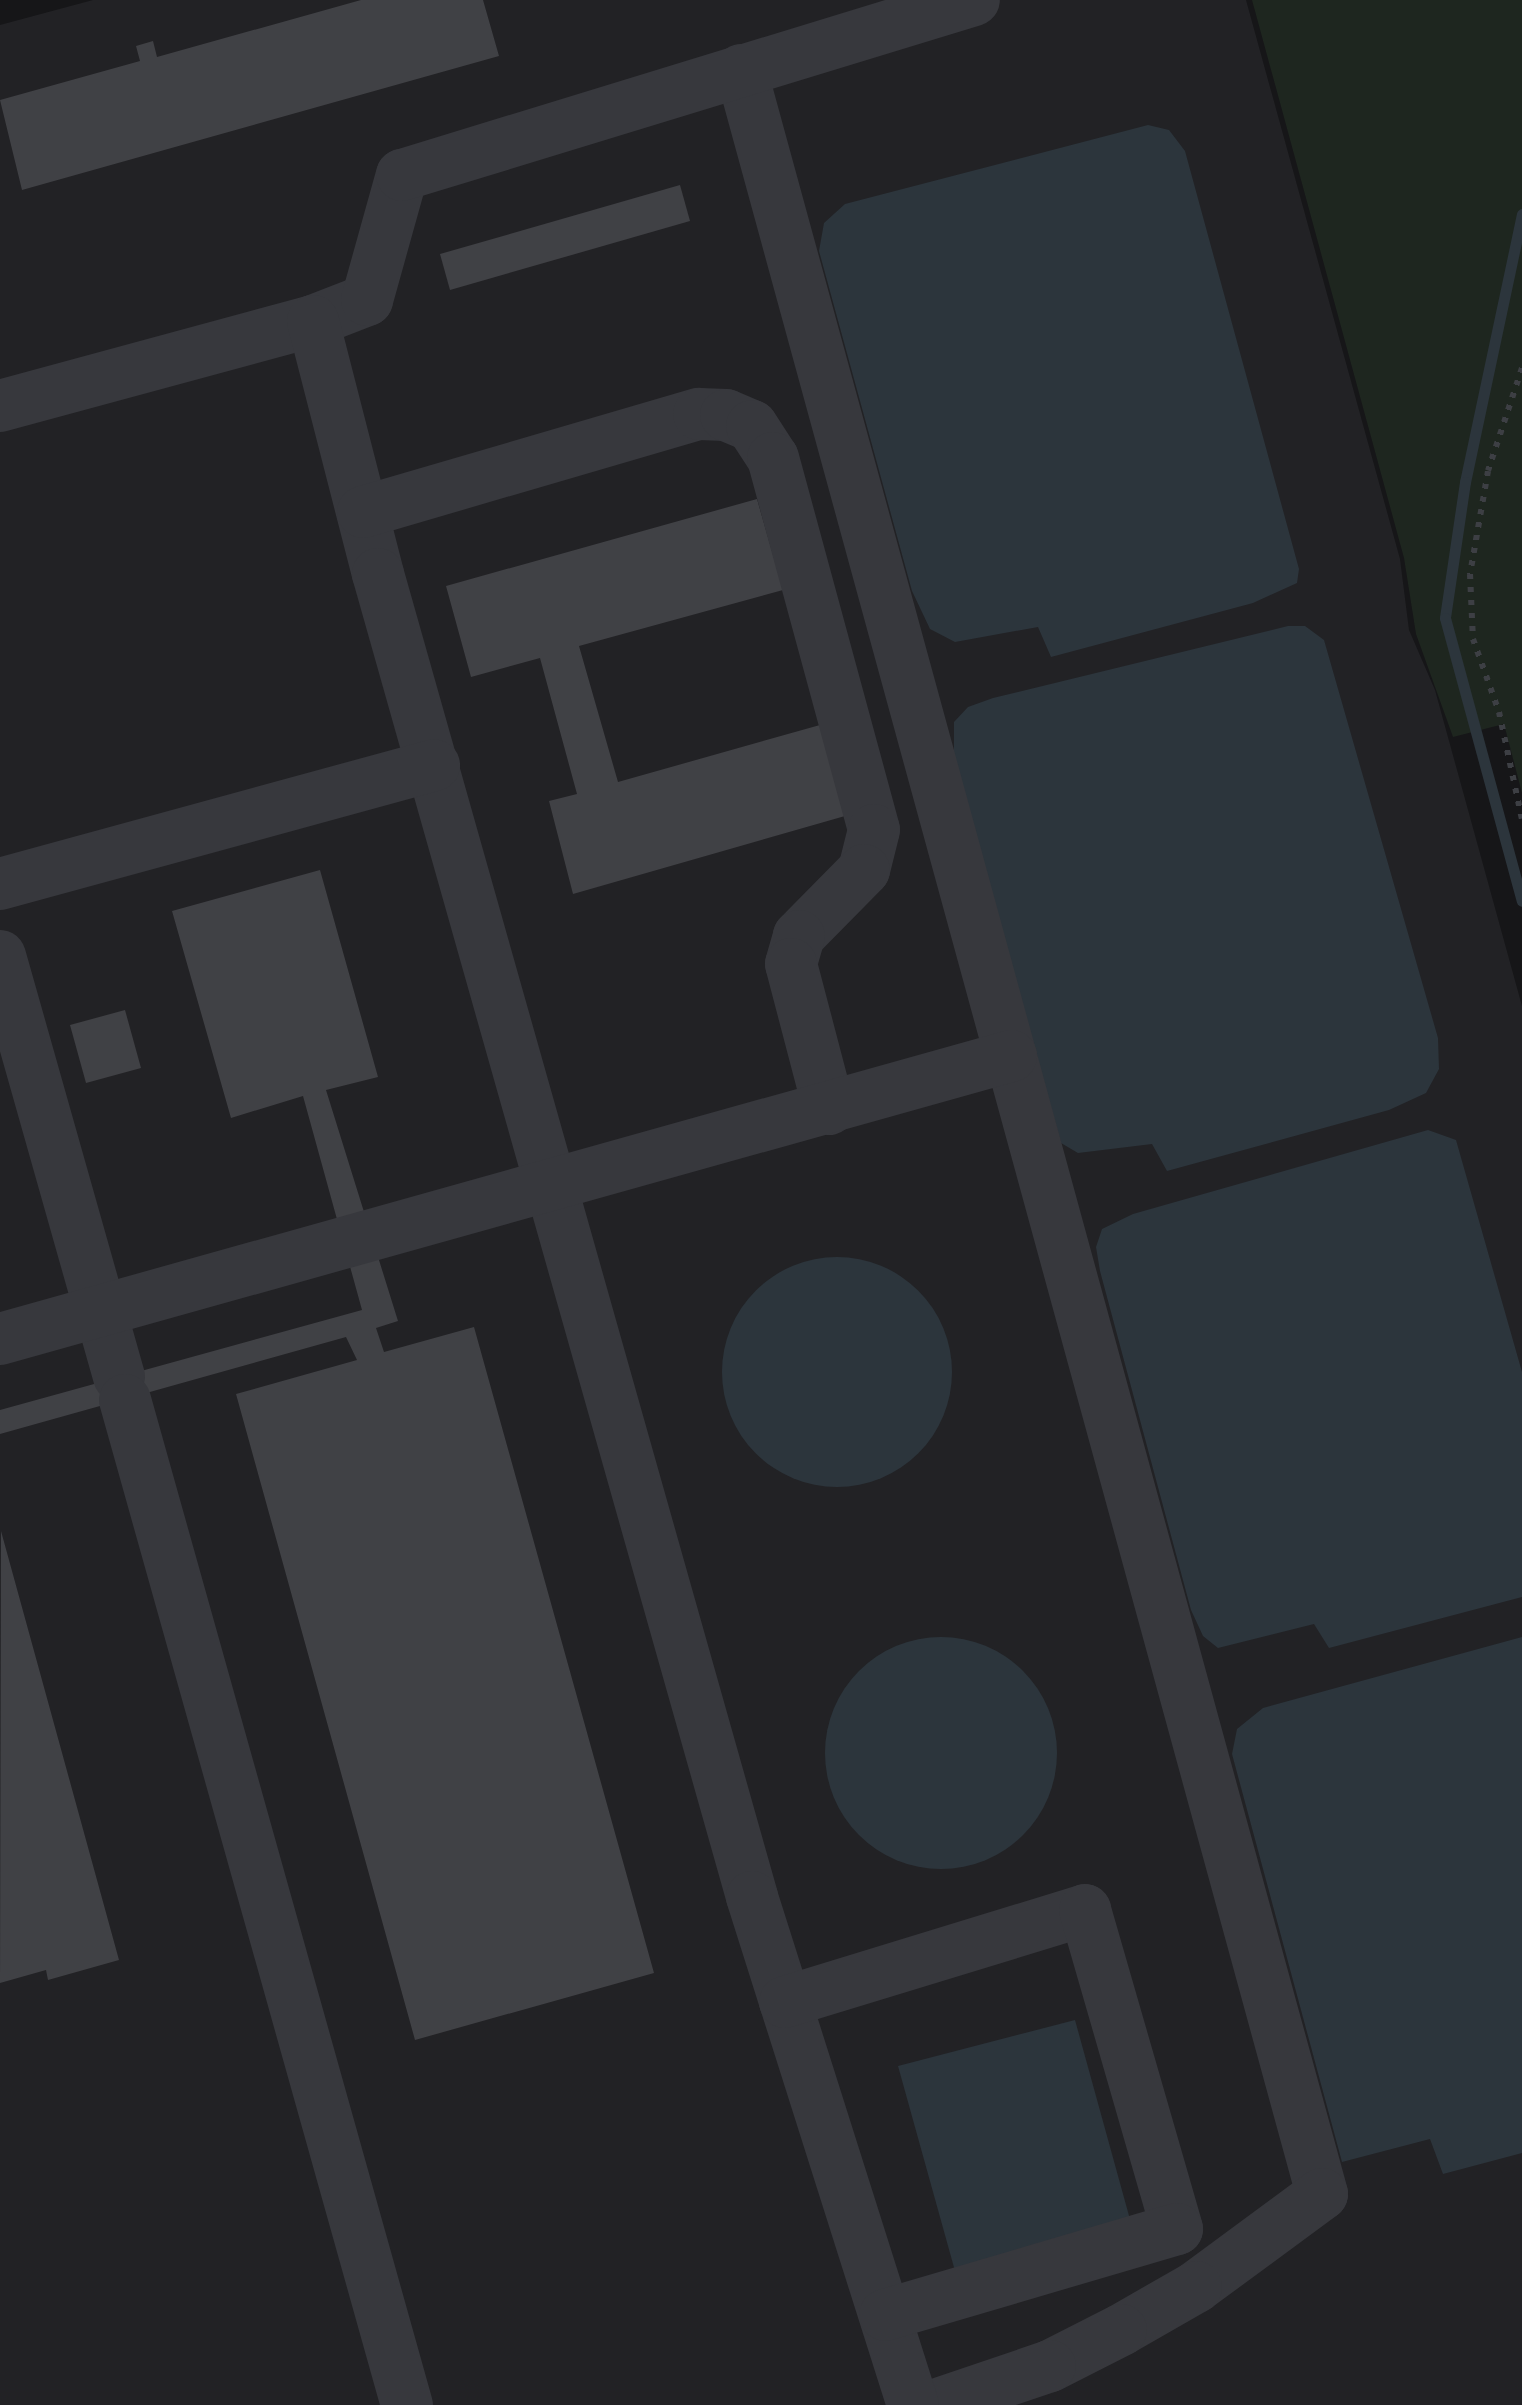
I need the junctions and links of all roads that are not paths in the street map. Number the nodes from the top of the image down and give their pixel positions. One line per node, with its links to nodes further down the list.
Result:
1 (974, 0): 2 (lane)
2 (741, 70): 3 (lane); 9 (lane)
3 (312, 321): 4 (lane); 5 (lane)
4 (0, 406)
5 (362, 512): 6 (lane); 10 (lane)
6 (434, 765): 7 (lane); 11 (lane)
7 (0, 884)
8 (0, 956): 12 (lane)
9 (1011, 1056): 10 (lane); 18 (lane)
10 (829, 1108): 11 (lane)
11 (553, 1187): 12 (lane); 14 (lane)
12 (103, 1312): 13 (lane); 16 (lane)
13 (0, 1339)
14 (785, 2002): 15 (lane); 15 (lane)
15 (885, 2314): 17 (lane)
16 (406, 2405)
17 (914, 2405)
18 (935, 2405)

